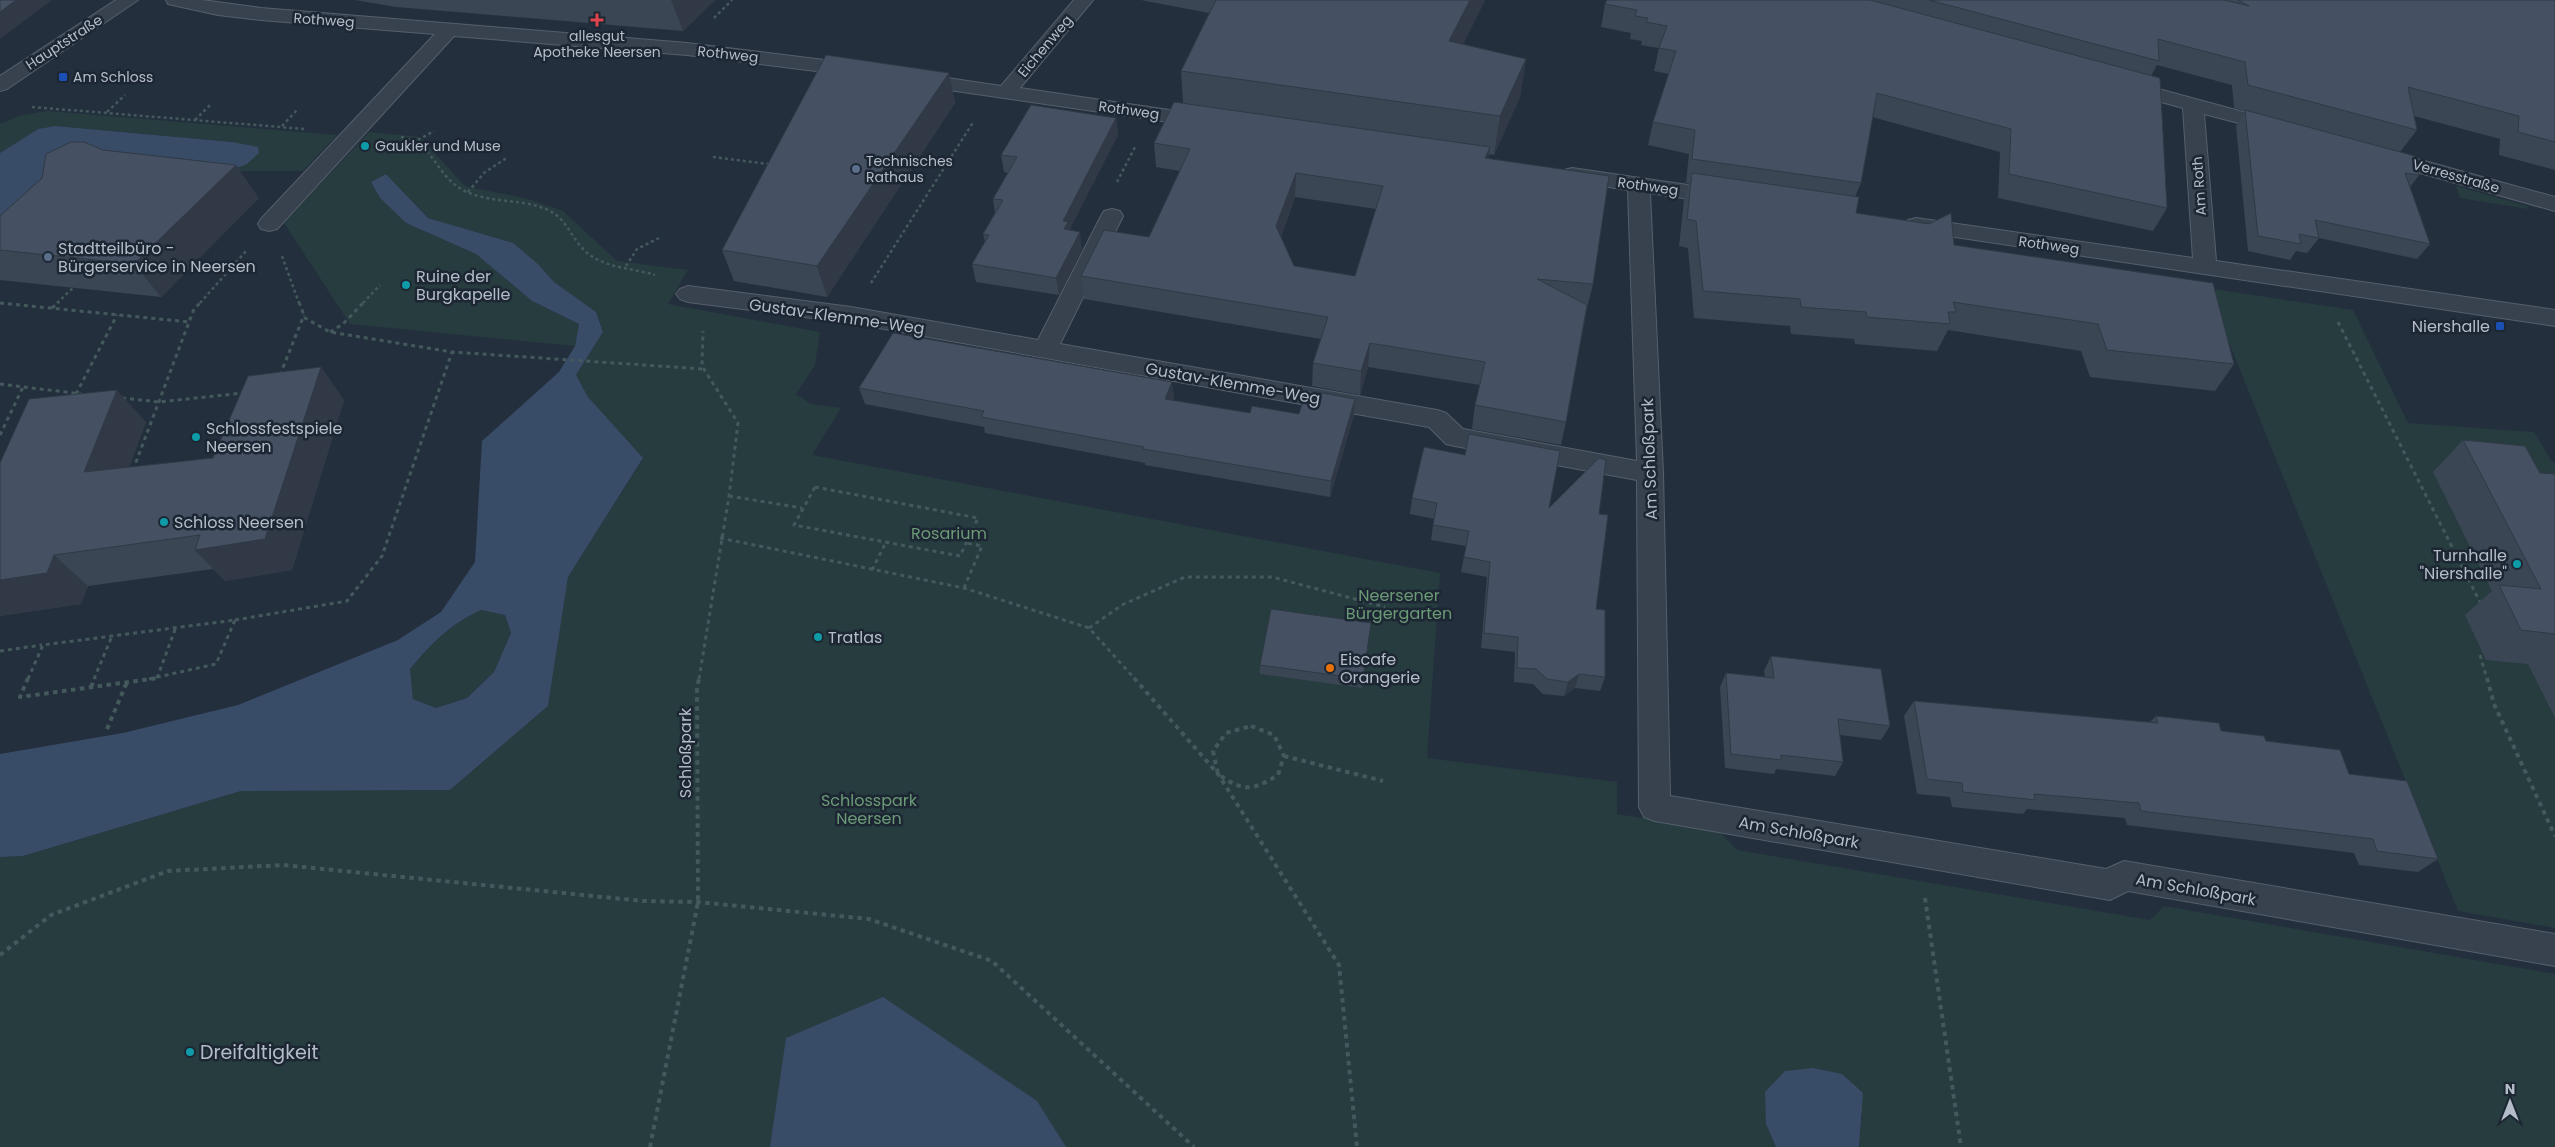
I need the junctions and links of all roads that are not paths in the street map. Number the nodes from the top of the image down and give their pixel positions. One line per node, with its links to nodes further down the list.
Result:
1 (129, 0): 6 (street, Hauptstraße)
2 (175, 0): 4 (street, Rothweg)
3 (1084, 0): 7 (street, Eichenweg)
4 (450, 29): 7 (street, Rothweg); 18 (street)
5 (2107, 81): 8 (street)
6 (0, 84)
7 (1000, 92): 9 (street, Rothweg)
8 (2194, 104): 10 (street); 19 (street, Am Roth)
9 (1219, 123)
10 (2296, 132)
11 (2361, 150): 15 (street, Verresstraße)
12 (1550, 172): 13 (street, Rothweg)
13 (1639, 185): 14 (street, Rothweg); 23 (street, Am Schloßpark)
14 (1746, 201)
15 (2555, 204)
16 (1112, 216): 22 (street)
17 (1893, 222): 19 (street, Rothweg)
18 (270, 224)
19 (2205, 267): 21 (street, Rothweg)
20 (688, 294): 22 (street, Gustav-Klemme-Weg)
21 (2555, 318)
22 (1045, 350): 23 (street, Gustav-Klemme-Weg)
23 (1650, 473): 24 (street, Am Schloßpark)
24 (2555, 950)

